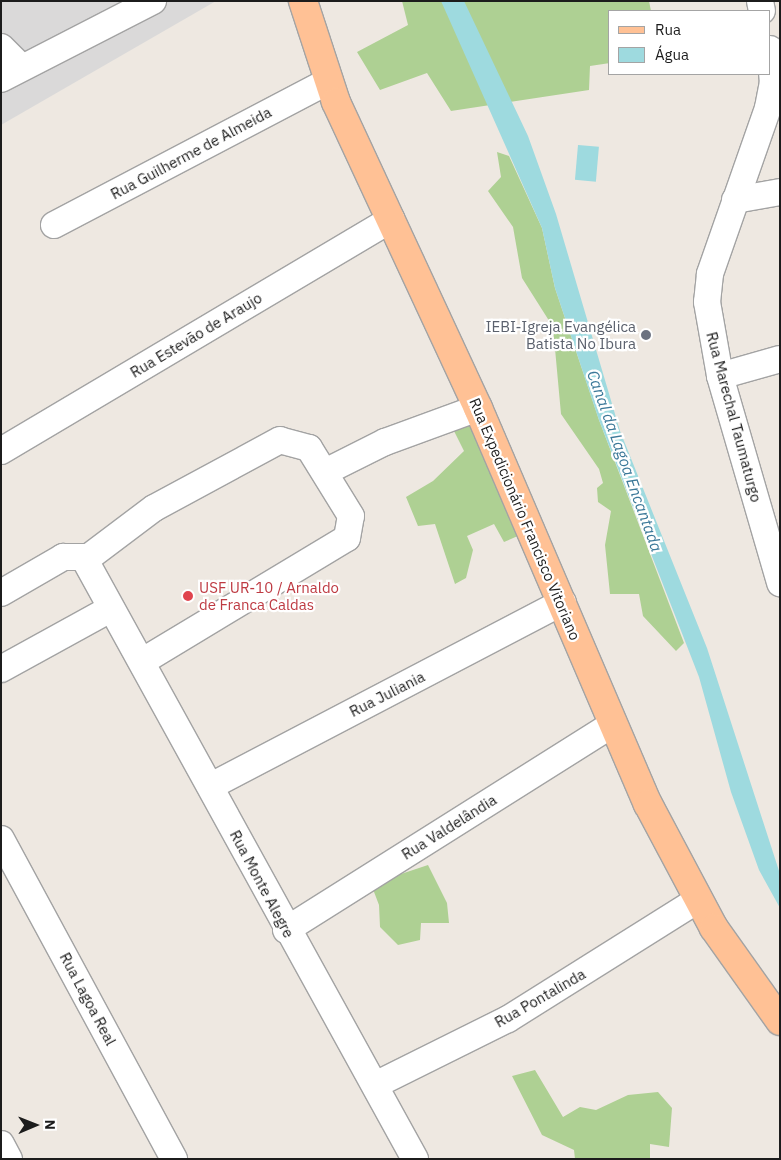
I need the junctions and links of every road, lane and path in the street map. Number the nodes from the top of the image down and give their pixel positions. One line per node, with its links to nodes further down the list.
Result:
1 (153, 1): 5 (street)
2 (303, 1): 6 (main road, Rua Expedicionário Francisco Vitoriano)
3 (1, 47): 5 (street)
4 (771, 60): 8 (street, Rua Marechal Taumaturgo)
5 (11, 73)
6 (328, 81): 9 (main road, Rua Expedicionário Francisco Vitoriano); 10 (street, Rua Guilherme de Almeida)
7 (780, 192): 8 (street)
8 (735, 200): 12 (street, Rua Marechal Taumaturgo)
9 (392, 219): 13 (main road, Rua Expedicionário Francisco Vitoriano); 14 (street, Rua Estevão de Araujo)
10 (54, 225)
11 (780, 359): 12 (street)
12 (720, 376): 16 (street, Rua Marechal Taumaturgo)
13 (478, 408): 15 (street); 20 (main road, Rua Expedicionário Francisco Vitoriano)
14 (1, 451)
15 (327, 471): 17 (street); 22 (street)
16 (770, 511): 18 (street, Rua Marechal Taumaturgo)
17 (86, 557): 19 (street); 21 (street, Rua Monte Alegre)
18 (780, 583)
19 (1, 593)
20 (563, 602): 24 (main road, Rua Expedicionário Francisco Vitoriano); 25 (street, Rua Juliania)
21 (110, 609): 22 (street, Rua Monte Alegre); 23 (street)
22 (143, 661): 25 (street, Rua Monte Alegre)
23 (1, 669)
24 (612, 725): 27 (main road, Rua Expedicionário Francisco Vitoriano); 28 (street, Rua Valdelândia)
25 (211, 786): 28 (street, Rua Monte Alegre)
26 (1, 839): 33 (street, Rua Lagoa Real)
27 (698, 900): 29 (main road, Rua Expedicionário Francisco Vitoriano); 30 (street, Rua Pontalinda)
28 (286, 930): 30 (street, Rua Monte Alegre)
29 (780, 1020)
30 (374, 1085): 34 (street, Rua Monte Alegre)
31 (1, 1144): 32 (street)
32 (10, 1159)
33 (174, 1159)
34 (414, 1159)

